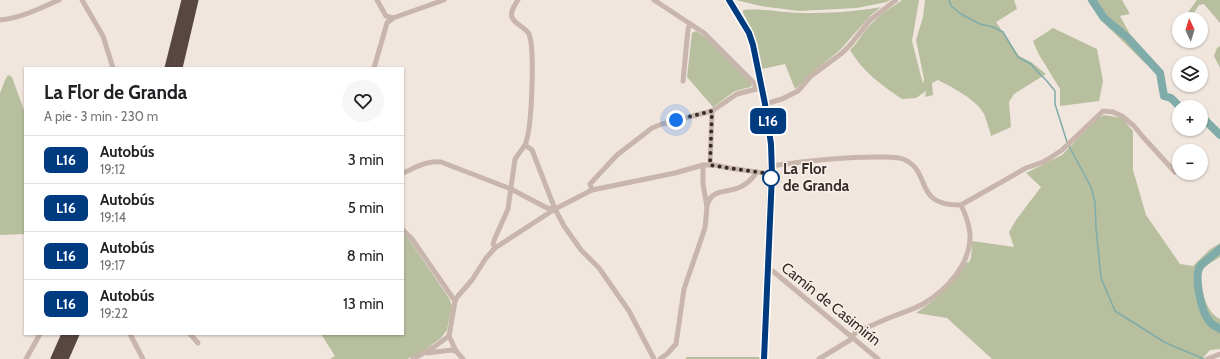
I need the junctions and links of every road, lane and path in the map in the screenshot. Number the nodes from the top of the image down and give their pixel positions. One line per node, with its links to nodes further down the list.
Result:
1 (59, 0): 12 (street)
2 (82, 0): 14 (street)
3 (186, 0): 15 (highway)
4 (194, 0): 16 (highway)
5 (376, 0): 11 (street)
6 (444, 0): 11 (street)
7 (518, 0): 22 (street)
8 (654, 0): 13 (street)
9 (730, 0): 19 (street)
10 (896, 0): 20 (street)
11 (393, 18): 17 (street)
12 (0, 20)
13 (690, 24): 18 (street); 19 (street)
14 (113, 67)
15 (169, 67)
16 (178, 67)
17 (374, 67)
18 (683, 81)
19 (758, 88): 20 (street); 21 (street)
20 (765, 104): 26 (street)
21 (712, 111): 24 (street); 31 (street)
22 (526, 145): 30 (street); 35 (street)
23 (703, 165): 24 (street); 31 (street); 34 (street)
24 (710, 165): 27 (street)
25 (1172, 169): 33 (street)
26 (771, 170): 28 (street); 32 (street); 33 (street)
27 (757, 172): 28 (street); 34 (street)
28 (763, 172): 32 (street)
29 (404, 173): 30 (street)
30 (511, 189): 35 (street); 37 (street)
31 (592, 190): 35 (street)
32 (771, 190): 38 (street)
33 (961, 204): 46 (street)
34 (707, 207): 58 (street)
35 (555, 209): 37 (street); 57 (street)
36 (404, 231): 39 (street)
37 (495, 248): 39 (street)
38 (768, 269): 46 (street, Camín de Casimirín); 59 (street)
39 (455, 301): 45 (street)
40 (39, 335): 51 (street)
41 (66, 335): 52 (highway)
42 (75, 335): 53 (highway)
43 (131, 335): 54 (street)
44 (191, 335): 47 (street)
45 (449, 336): 48 (street); 49 (street)
46 (852, 337): 60 (street); 61 (street, Camín de Casimirín)
47 (198, 343)
48 (456, 350): 49 (street); 56 (street)
49 (424, 353): 55 (street)
50 (1220, 354): 62 (street)
51 (26, 359)
52 (55, 359)
53 (64, 359)
54 (143, 359)
55 (412, 359)
56 (463, 359)
57 (654, 359)
58 (660, 359)
59 (764, 359)
60 (820, 359)
61 (878, 359)
62 (1207, 359)

